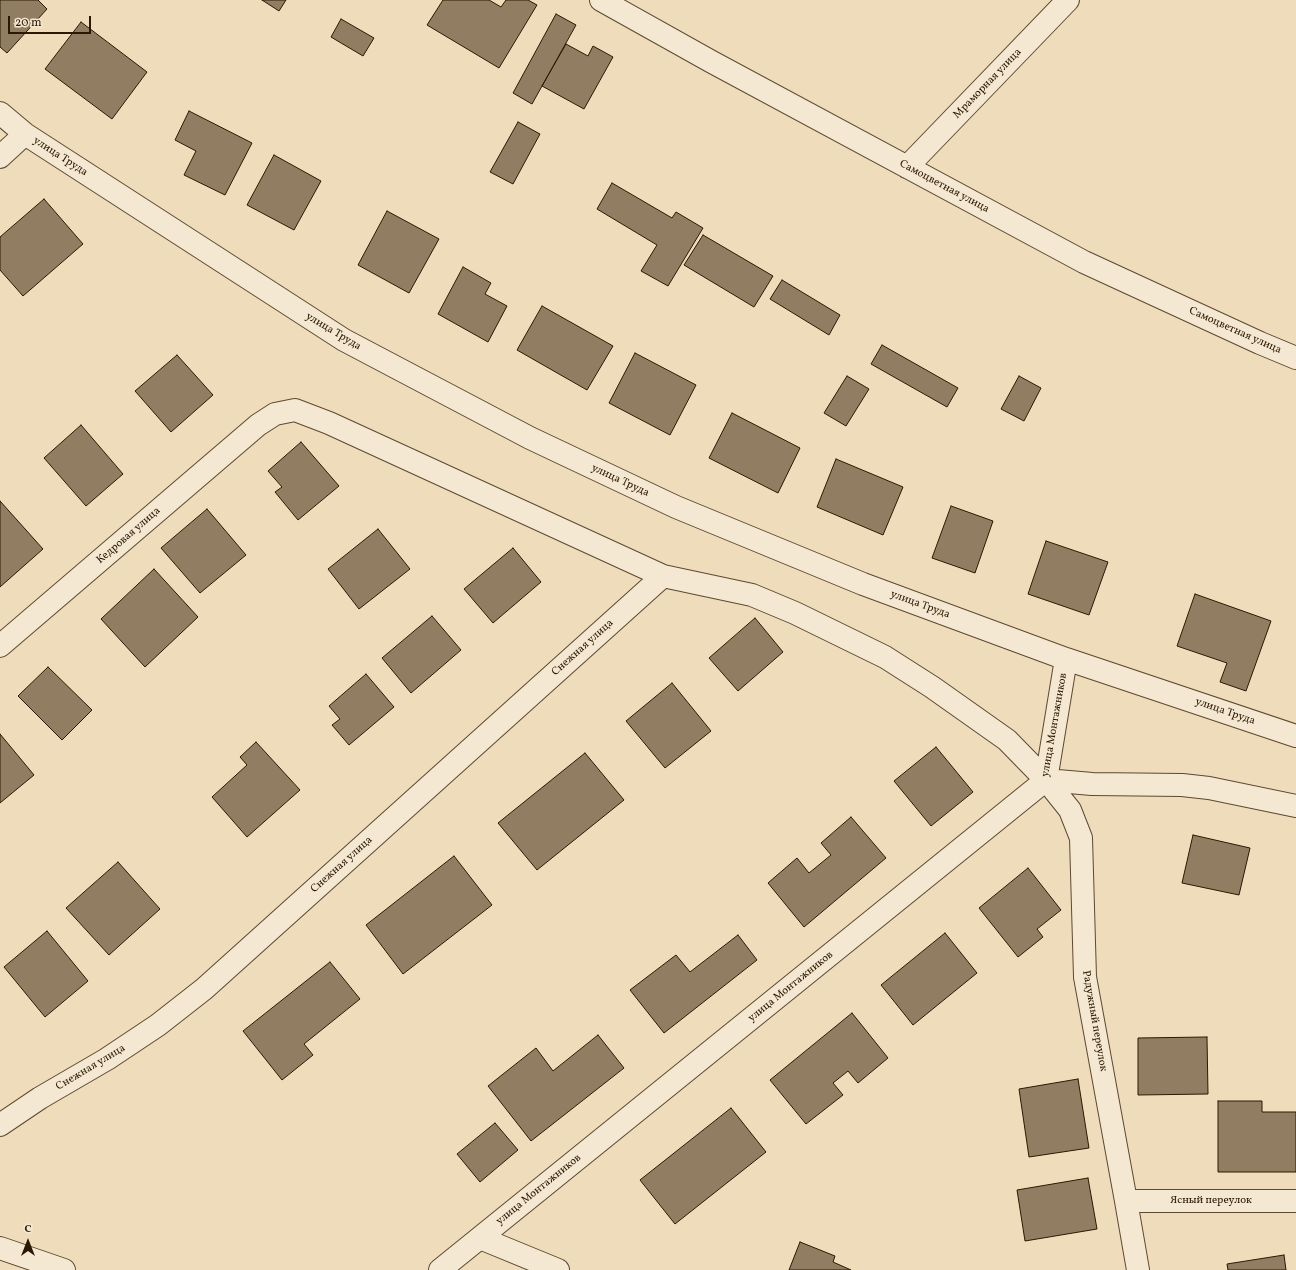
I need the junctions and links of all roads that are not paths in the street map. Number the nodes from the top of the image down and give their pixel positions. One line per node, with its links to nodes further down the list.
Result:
1 (600, 0): 6 (street, Самоцветная улица)
2 (1068, 0): 6 (street, Мраморная улица)
3 (0, 113): 4 (street, улица Труда)
4 (25, 134): 5 (street); 10 (street, улица Труда)
5 (0, 157)
6 (907, 167): 7 (street, Самоцветная улица)
7 (1296, 358)
8 (663, 576): 9 (street, Кедровая улица); 12 (street); 14 (street, Снежная улица)
9 (0, 646)
10 (1066, 659): 11 (street, улица Труда); 12 (street, улица Монтажников)
11 (1296, 736)
12 (1046, 780): 13 (street); 15 (street, Радужный переулок); 17 (street, улица Монтажников)
13 (1296, 806)
14 (0, 1125)
15 (1126, 1201): 16 (street, Ясный переулок); 22 (street, Радужный переулок)
16 (1296, 1201)
17 (480, 1238): 20 (street, улица Монтажников); 21 (street)
18 (0, 1248): 19 (street)
19 (64, 1270)
20 (440, 1270)
21 (558, 1270)
22 (1138, 1270)

